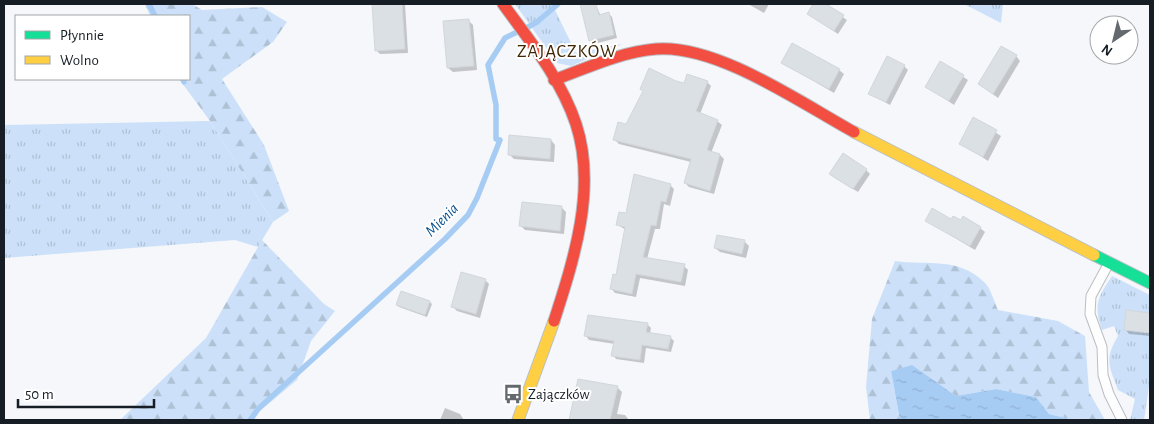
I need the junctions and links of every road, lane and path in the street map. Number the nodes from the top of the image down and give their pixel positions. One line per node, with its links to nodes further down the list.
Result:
1 (506, 8): 2 (street)
2 (554, 80): 3 (street); 5 (street)
3 (1109, 263): 4 (street); 6 (lane)
4 (1150, 284)
5 (518, 420)
6 (1122, 420)

